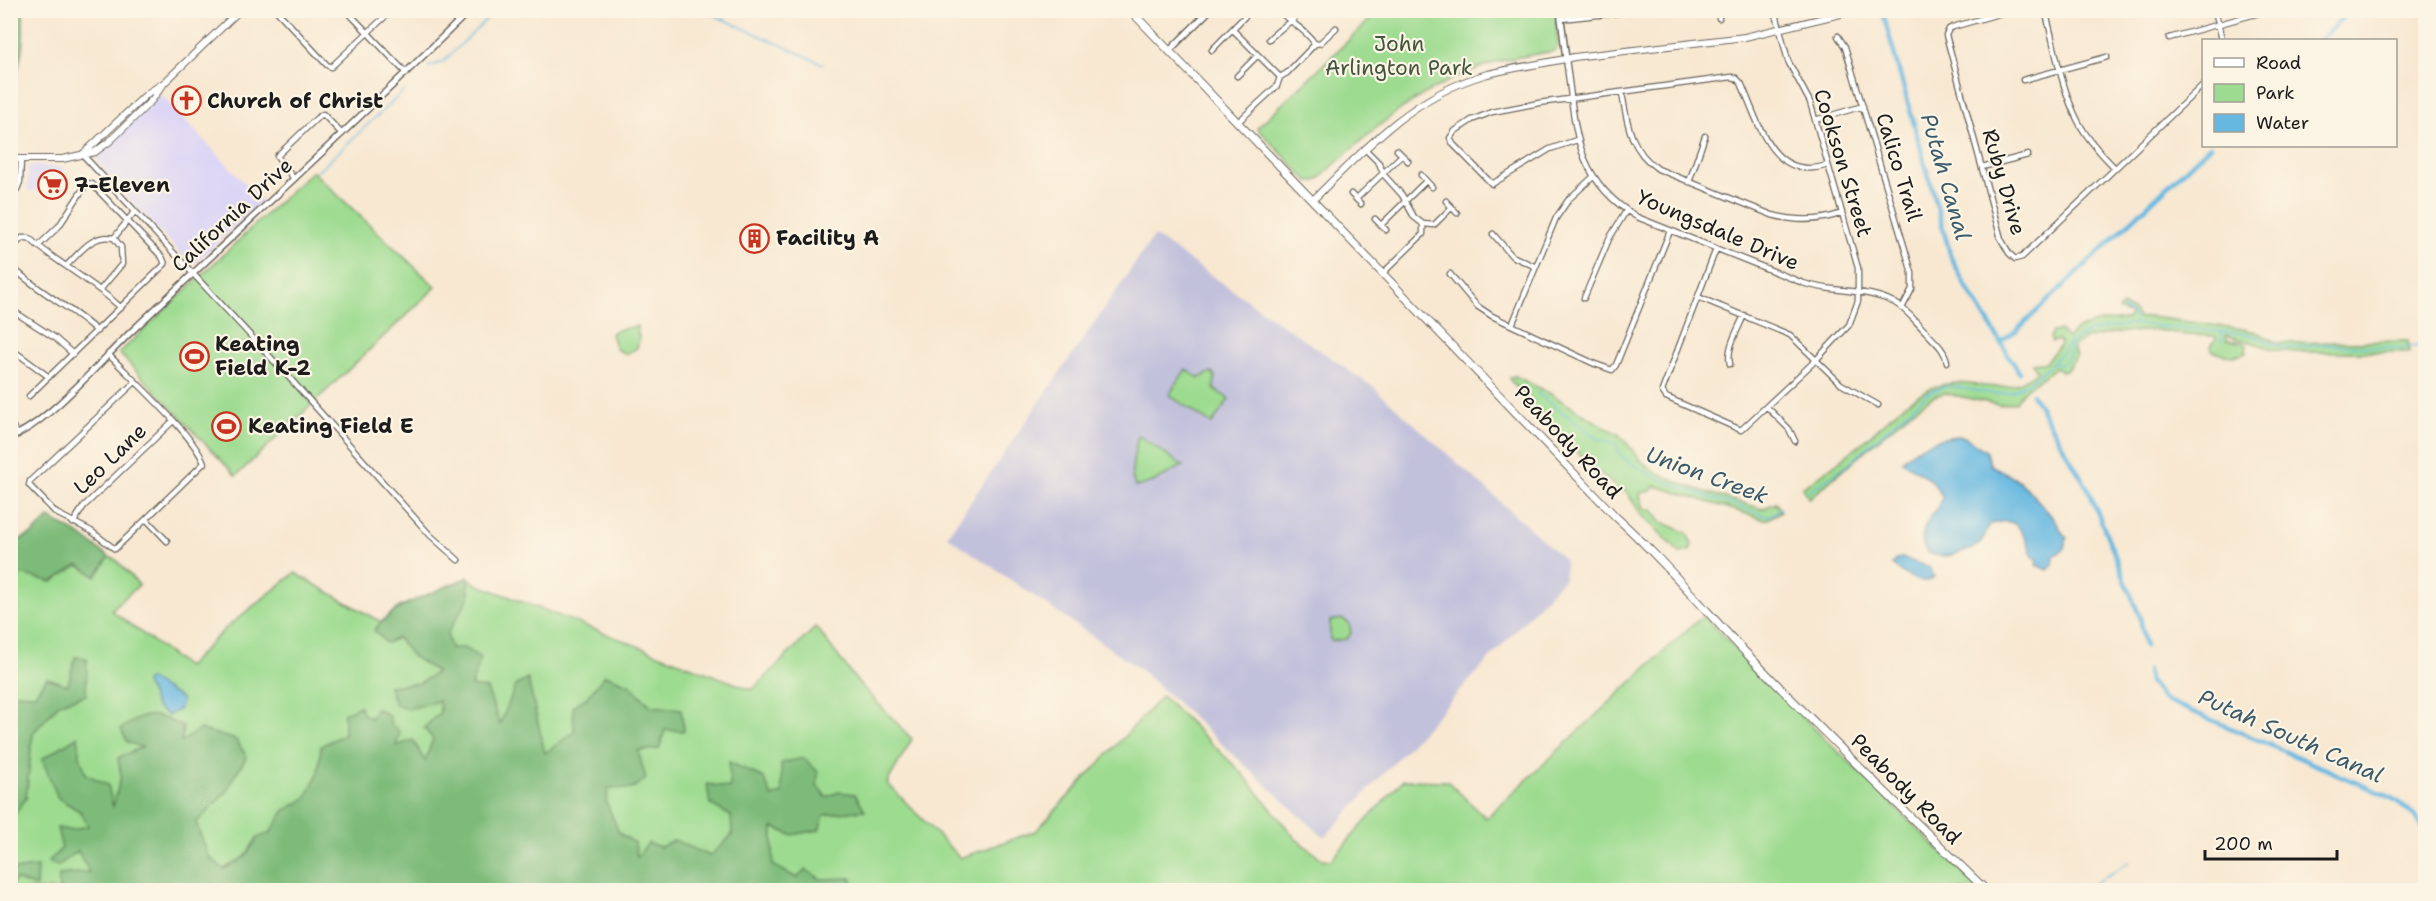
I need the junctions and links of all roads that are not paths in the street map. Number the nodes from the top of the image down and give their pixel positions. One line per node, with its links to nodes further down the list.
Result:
1 (240, 10): 44 (main road)
2 (276, 10): 28 (street)
3 (346, 10): 28 (street)
4 (392, 10): 28 (street)
5 (470, 10): 40 (street, California Drive)
6 (1130, 10): 35 (main road, Peabody Road)
7 (1210, 10): 35 (street)
8 (1251, 10): 26 (street)
9 (1278, 10): 23 (street)
10 (1303, 10): 23 (street)
11 (1560, 10): 22 (street, Youngsdale Drive)
12 (1643, 10): 20 (street)
13 (1718, 10): 21 (street)
14 (1775, 10): 27 (street, Cookson Street)
15 (1857, 10): 27 (main road)
16 (2012, 10): 65 (street, Ruby Drive)
17 (2045, 10): 39 (street)
18 (2216, 10): 24 (street)
19 (2270, 10): 24 (street)
20 (1612, 12): 22 (street)
21 (1719, 18)
22 (1561, 19): 38 (street, Youngsdale Drive)
23 (1291, 21): 31 (street); 33 (street)
24 (2219, 25): 30 (street); 32 (street)
25 (1336, 28): 33 (street)
26 (1233, 30): 34 (street); 36 (street)
27 (1779, 30): 38 (main road); 50 (street, Cookson Street)
28 (368, 34): 40 (street)
29 (1838, 36): 49 (street, Calico Trail)
30 (2169, 38)
31 (1269, 39)
32 (2222, 39)
33 (1315, 44): 42 (street)
34 (1212, 50)
35 (1169, 51): 51 (main road, Peabody Road)
36 (1258, 55): 41 (street); 42 (street)
37 (2107, 57): 39 (street)
38 (1566, 59): 48 (street, Youngsdale Drive); 56 (main road)
39 (2061, 69): 43 (street); 66 (street)
40 (406, 74): 53 (street, California Drive)
41 (1237, 76)
42 (1280, 77): 51 (street)
43 (2023, 80)
44 (165, 82): 45 (main road); 52 (main road)
45 (156, 86): 52 (main road); 58 (main road)
46 (2202, 86): 66 (street, Ruby Drive)
47 (1622, 93): 48 (street); 64 (street); 72 (street)
48 (1571, 99): 55 (street, Youngsdale Drive); 55 (street)
49 (1863, 106): 50 (street); 108 (street, Calico Trail)
50 (1815, 120): 64 (street, Cookson Street)
51 (1238, 122): 77 (main road, Peabody Road)
52 (123, 128): 58 (main road)
53 (342, 135): 70 (street, California Drive); 70 (street)
54 (1705, 136): 72 (street)
55 (1577, 140): 69 (street, Youngsdale Drive)
56 (1365, 149): 67 (street); 77 (main road)
57 (1397, 150): 59 (street)
58 (82, 154): 62 (main road); 82 (street)
59 (1402, 155): 63 (street); 67 (street)
60 (2028, 155): 65 (street)
61 (10, 159): 62 (main road)
62 (21, 159): 74 (street)
63 (1408, 161)
64 (1828, 165): 85 (street, Cookson Street)
65 (1982, 167): 66 (street, Ruby Drive)
66 (2115, 168)
67 (1383, 173): 76 (street); 78 (street)
68 (1421, 175): 71 (street)
69 (1593, 177): 83 (street, Youngsdale Drive); 99 (street)
70 (294, 179): 100 (street, California Drive)
71 (1426, 181): 73 (street); 78 (street)
72 (1689, 182): 85 (street)
73 (1432, 187)
74 (17, 189)
75 (1351, 194): 76 (street)
76 (1356, 199): 80 (street)
77 (1313, 201): 101 (main road, Peabody Road)
78 (1405, 201): 88 (street); 89 (street)
79 (1446, 201): 81 (street)
80 (1361, 204)
81 (1452, 207): 84 (street); 88 (street)
82 (135, 211): 87 (street); 100 (street)
83 (1626, 211): 91 (street, Youngsdale Drive); 106 (street)
84 (1457, 213)
85 (1842, 213): 104 (street, Cookson Street)
86 (1375, 219): 89 (street)
87 (127, 221): 93 (street); 94 (street); 107 (street)
88 (1423, 224): 101 (street)
89 (1381, 225): 90 (street)
90 (1386, 230)
91 (1670, 231): 95 (street, Youngsdale Drive); 111 (street)
92 (1493, 234): 99 (street)
93 (114, 238): 98 (street); 103 (street)
94 (38, 246): 96 (street); 98 (street)
95 (1716, 249): 104 (street, Youngsdale Drive); 105 (street)
96 (10, 250)
97 (10, 265): 112 (street)
98 (66, 266): 103 (street)
99 (1534, 266): 111 (street)
100 (193, 273): 115 (street, California Drive); 132 (street)
101 (1383, 273): 133 (main road, Peabody Road)
102 (1450, 274): 111 (street)
103 (100, 290): 107 (street)
104 (1859, 294): 108 (street, Youngsdale Drive); 116 (street)
105 (1698, 297): 110 (street); 123 (street)
106 (1584, 298)
107 (121, 308): 112 (street)
108 (1902, 308): 117 (street)
109 (10, 309): 114 (street)
110 (1744, 315): 116 (street); 118 (street)
111 (1512, 325)
112 (97, 331): 114 (street)
113 (10, 348): 119 (street)
114 (73, 354): 119 (street)
115 (108, 354): 120 (street); 126 (street, California Drive)
116 (1816, 360): 122 (street); 123 (street)
117 (1947, 362)
118 (1730, 364)
119 (49, 377): 121 (street)
120 (135, 382): 124 (street); 130 (street)
121 (29, 396)
122 (1878, 405)
123 (1767, 407): 128 (street)
124 (173, 421): 129 (street); 130 (street, Leo Lane)
125 (10, 422): 126 (street)
126 (18, 435): 127 (street, California Drive)
127 (10, 437)
128 (1795, 441)
129 (146, 519): 130 (street); 131 (street)
130 (73, 523)
131 (167, 541)
132 (458, 560)
133 (1986, 891)

